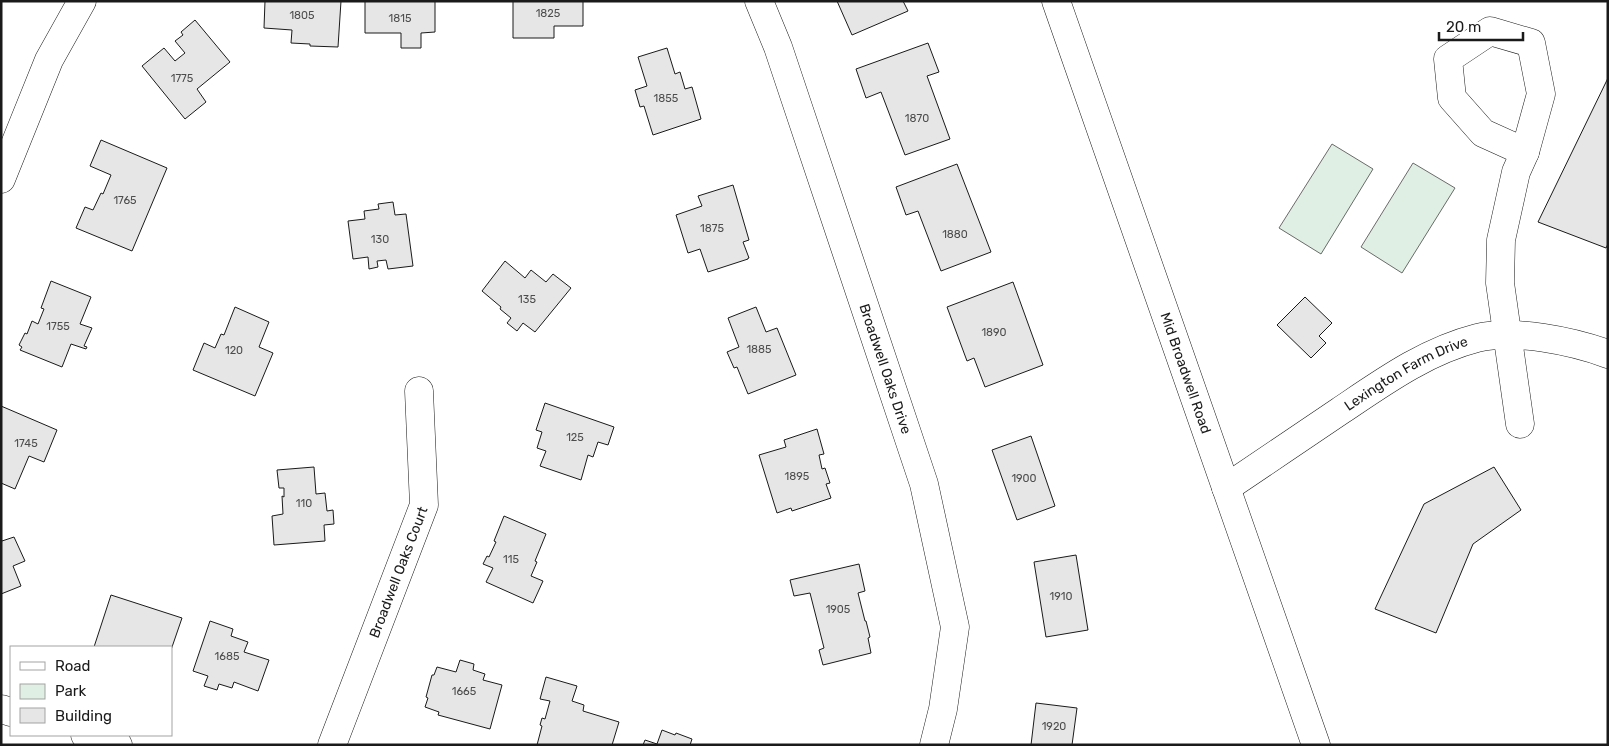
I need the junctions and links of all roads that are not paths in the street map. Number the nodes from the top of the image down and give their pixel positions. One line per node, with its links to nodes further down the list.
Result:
1 (82, 1): 5 (street)
2 (758, 1): 14 (street, Broadwell Oaks Drive)
3 (1056, 1): 10 (street, Mid Broadwell Road)
4 (1526, 152): 6 (street)
5 (1, 179)
6 (1508, 335): 7 (street, Lexington Farm Drive); 9 (street); 10 (street, Lexington Farm Drive)
7 (1608, 354)
8 (419, 392): 13 (street, Broadwell Oaks Court)
9 (1520, 424)
10 (1226, 488): 15 (street, Mid Broadwell Road)
11 (88, 736): 12 (street)
12 (118, 745)
13 (332, 745)
14 (934, 745)
15 (1316, 745)

